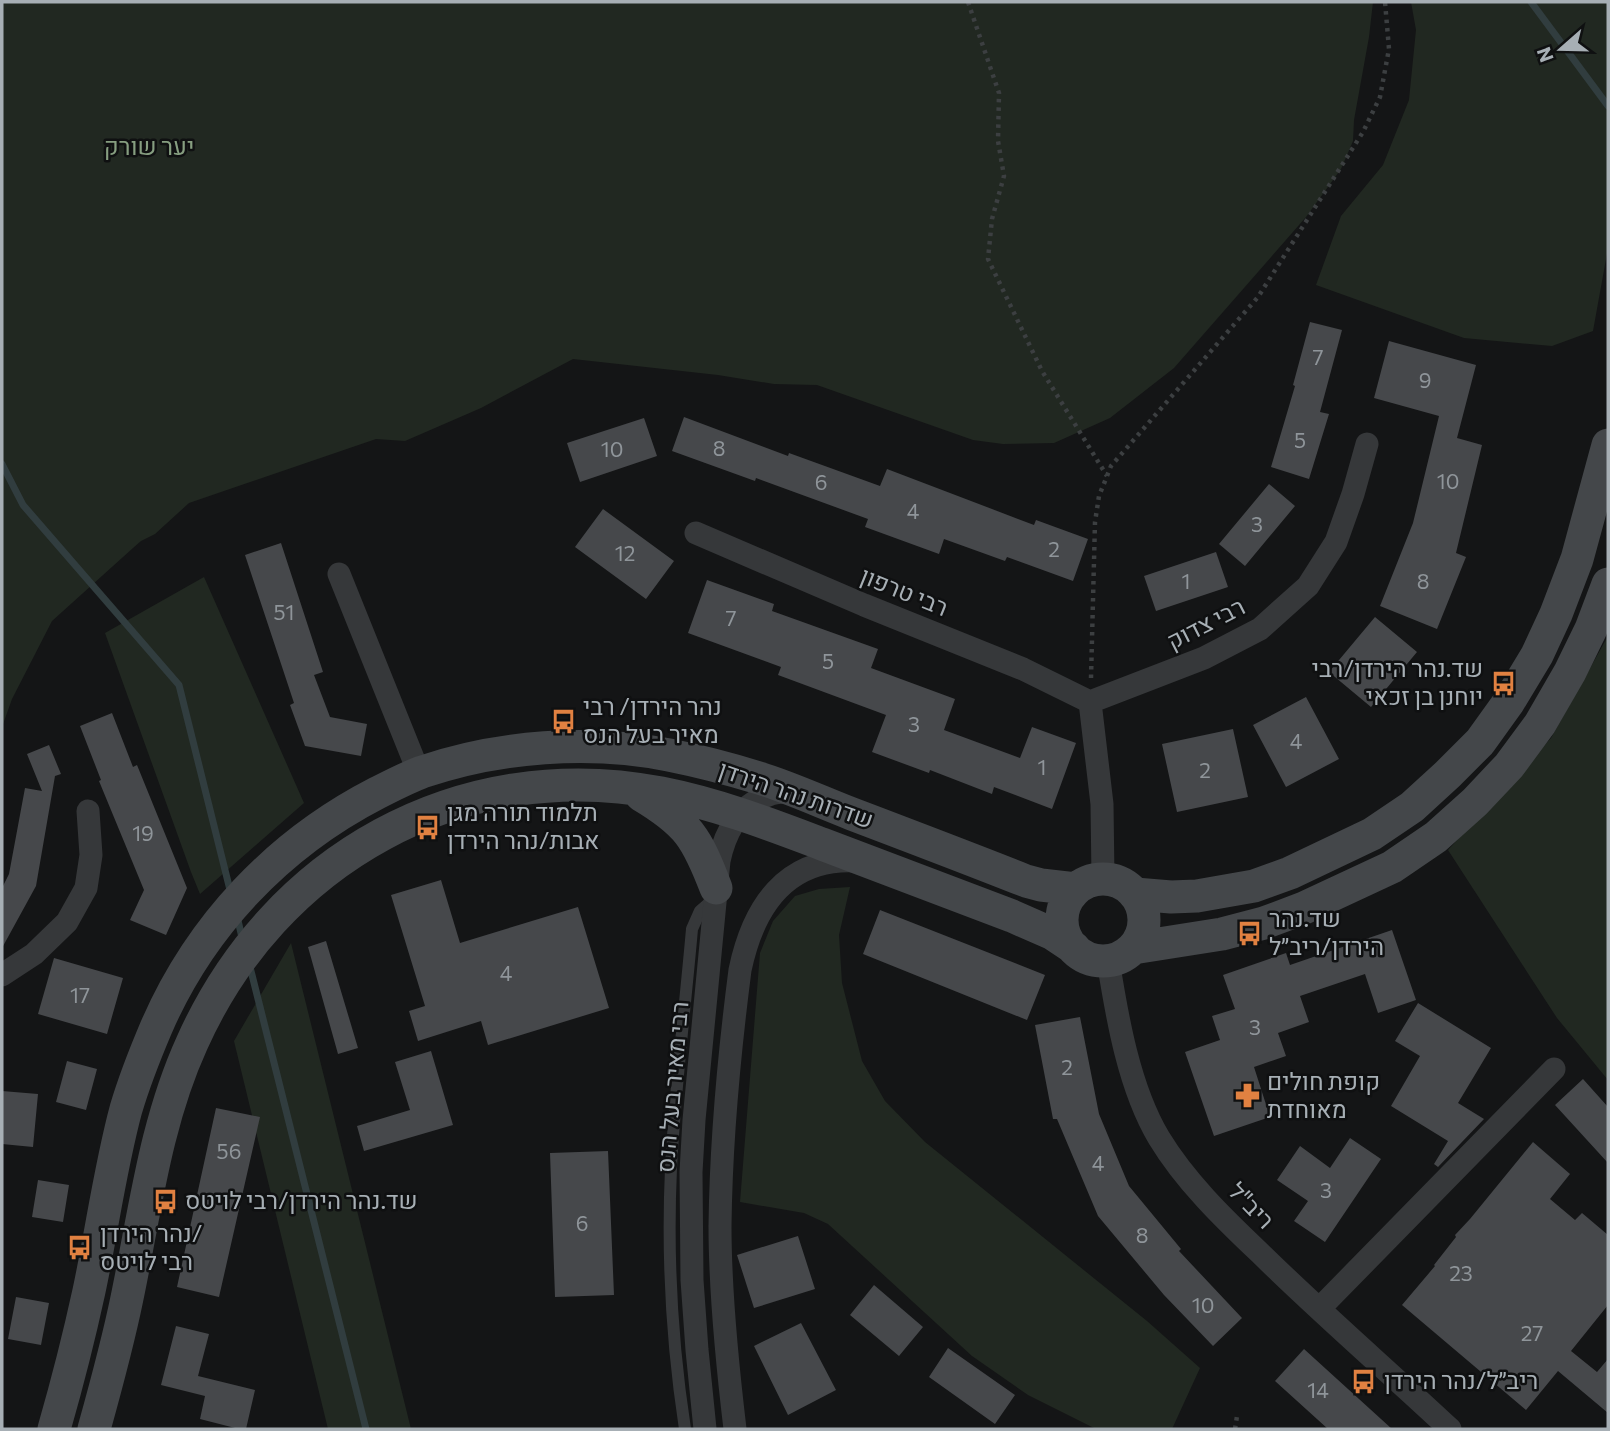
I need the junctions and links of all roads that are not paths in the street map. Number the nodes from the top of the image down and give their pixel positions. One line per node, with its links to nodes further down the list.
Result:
1 (1367, 444): 7 (street, רבי צדוק)
2 (1608, 445): 16 (main road)
3 (696, 533): 7 (street, רבי טרפון)
4 (339, 573): 8 (street)
5 (1608, 584): 6 (main road)
6 (1602, 611): 18 (main road)
7 (1090, 702): 14 (street)
8 (419, 773): 10 (main road, שדרות נהר הירדן); 22 (main road, שדרות נהר הירדן)
9 (630, 789): 12 (main road, שדרות נהר הירדן); 15 (main road); 23 (main road, שדרות נהר הירדן)
10 (793, 791): 12 (street, רבי מאיר בעל הנס); 14 (main road, שדרות נהר הירדן)
11 (88, 811): 19 (street)
12 (741, 813): 13 (main road, שדרות נהר הירדן); 15 (street, רבי מאיר בעל הנס)
13 (870, 862): 17 (main road, שדרות נהר הירדן); 26 (street)
14 (1089, 884): 16 (main road); 17 (main road)
15 (716, 893): 24 (lane); 25 (street, רבי מאיר בעל הנס)
16 (1135, 894): 18 (main road)
17 (1074, 948): 18 (main road)
18 (1120, 954): 21 (street, ריב"ל)
19 (2, 975)
20 (1553, 1069): 21 (street)
21 (1319, 1309): 27 (street, ריב"ל)
22 (54, 1429)
23 (94, 1429)
24 (685, 1429)
25 (705, 1429)
26 (735, 1429)
27 (1450, 1429)

